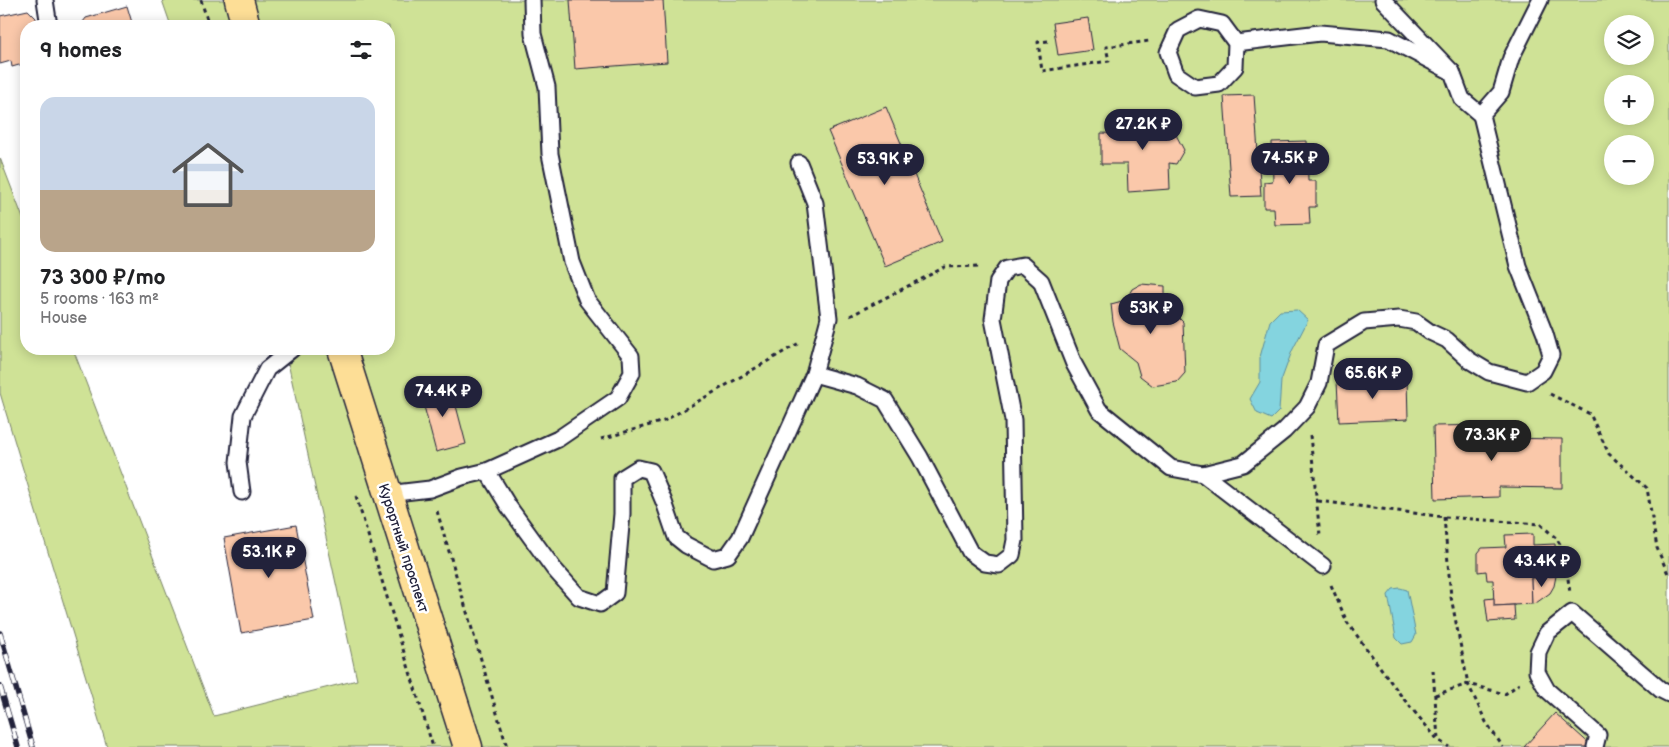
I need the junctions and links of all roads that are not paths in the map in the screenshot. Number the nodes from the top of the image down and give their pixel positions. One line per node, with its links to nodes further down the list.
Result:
1 (45, 0): 6 (lane)
2 (238, 0): 7 (main road)
3 (532, 0): 15 (lane)
4 (1383, 0): 9 (lane)
5 (1540, 0): 10 (lane)
6 (48, 20)
7 (244, 20)
8 (1236, 44): 8 (lane); 9 (lane)
9 (1452, 72): 10 (lane)
10 (1481, 115): 16 (lane)
11 (799, 162): 14 (lane)
12 (284, 355): 17 (lane)
13 (344, 355): 18 (main road, Курортный проспект)
14 (814, 374): 15 (lane); 16 (lane)
15 (488, 471): 18 (lane)
16 (1203, 474): 19 (lane)
17 (242, 492)
18 (387, 494): 21 (main road, Курортный проспект)
19 (1323, 566)
20 (1669, 694): 22 (lane)
21 (468, 747)
22 (1595, 747)

